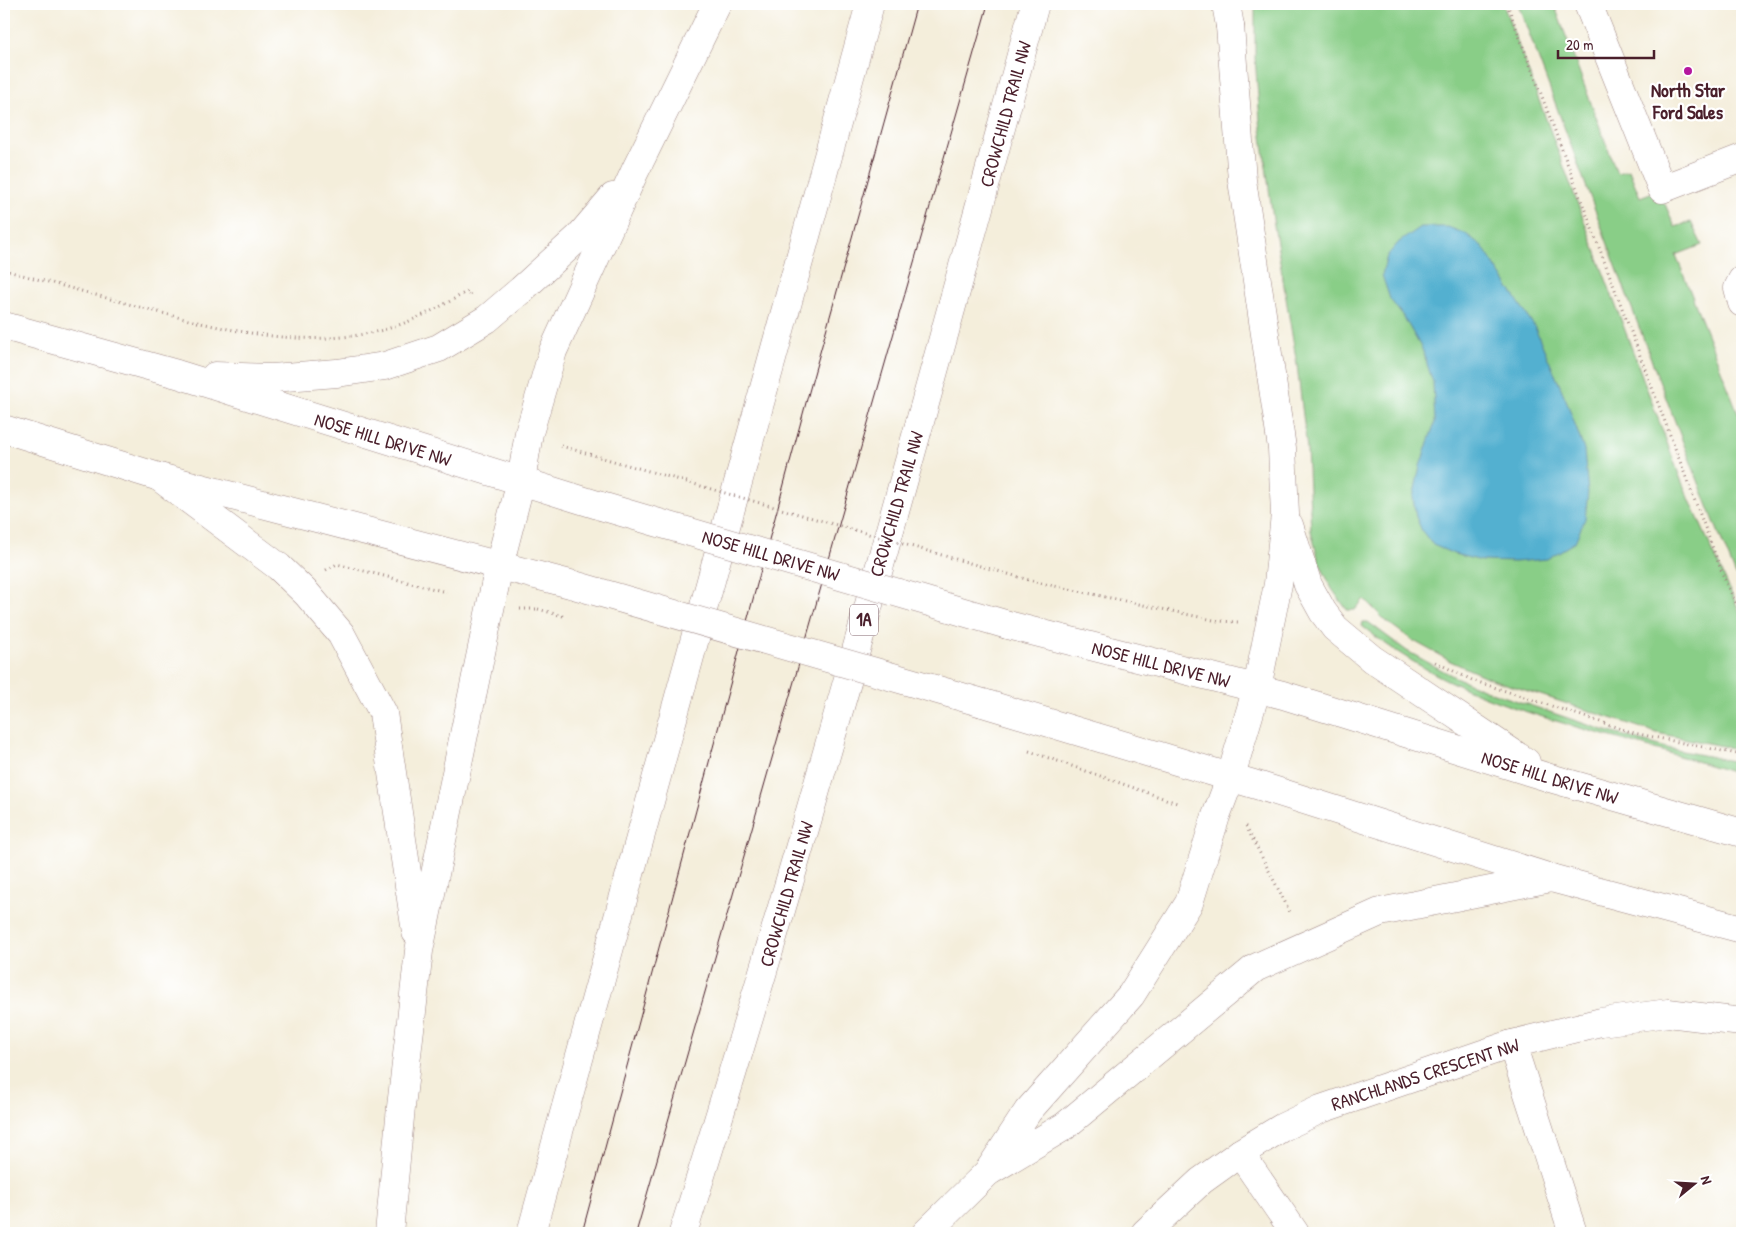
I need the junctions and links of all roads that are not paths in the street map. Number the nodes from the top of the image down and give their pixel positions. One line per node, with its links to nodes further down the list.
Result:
1 (717, 4): 7 (main road)
2 (870, 4): 29 (main road)
3 (1035, 4): 30 (main road, CROWCHILD TRAIL NW / 1A)
4 (1588, 4): 6 (main road)
5 (1229, 11): 15 (main road)
6 (1742, 158)
7 (635, 171): 11 (main road); 14 (main road)
8 (1742, 280): 9 (main road)
9 (1742, 303)
10 (4, 326): 11 (main road, NOSE HILL DRIVE NW)
11 (176, 374): 14 (main road, NOSE HILL DRIVE NW)
12 (4, 429): 13 (main road)
13 (159, 477): 16 (main road); 23 (main road)
14 (521, 481): 16 (main road); 17 (main road, NOSE HILL DRIVE NW, bridge)
15 (1285, 514): 17 (main road); 18 (main road)
16 (498, 566): 19 (main road, bridge); 23 (main road)
17 (1257, 688): 18 (main road, NOSE HILL DRIVE NW); 19 (main road)
18 (1550, 778): 20 (main road, NOSE HILL DRIVE NW)
19 (1230, 779): 21 (main road); 27 (main road)
20 (1742, 833)
21 (1551, 878): 22 (main road); 27 (main road)
22 (1742, 929)
23 (419, 951): 28 (main road)
24 (1742, 1022): 25 (main road, RANCHLANDS CRESCENT NW)
25 (1512, 1044): 26 (main road, RANCHLANDS CRESCENT NW); 34 (main road)
26 (1240, 1152): 32 (main road, RANCHLANDS CRESCENT NW); 33 (main road)
27 (988, 1172): 31 (main road)
28 (389, 1233)
29 (531, 1233)
30 (683, 1233)
31 (926, 1233)
32 (1145, 1233)
33 (1296, 1233)
34 (1573, 1233)

